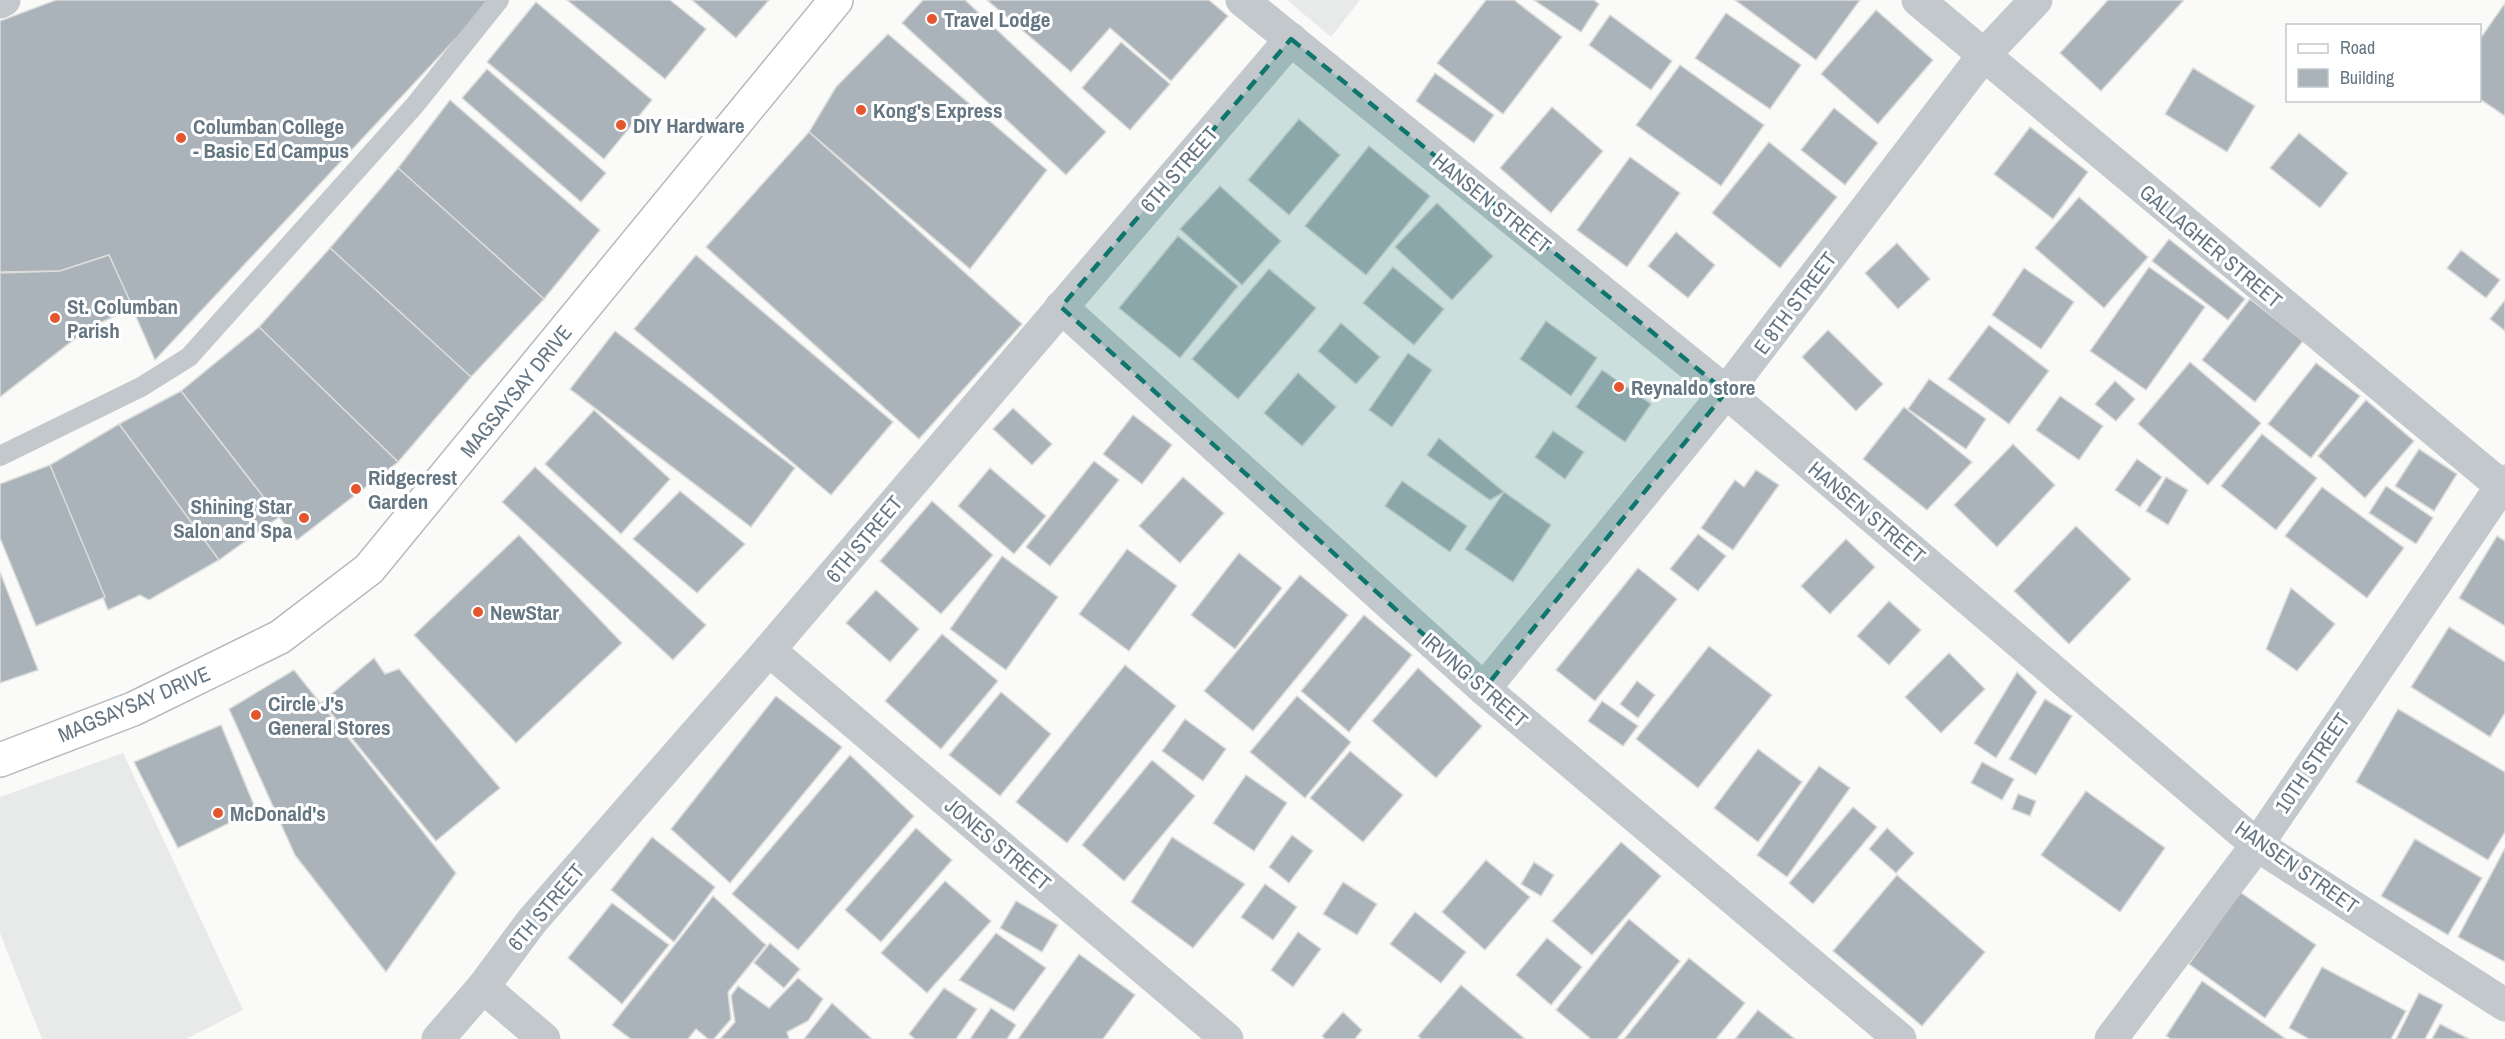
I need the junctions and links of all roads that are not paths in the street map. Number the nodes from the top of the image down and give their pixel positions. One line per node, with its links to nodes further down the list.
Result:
1 (499, 0): 10 (lane)
2 (836, 0): 14 (main road, MAGSAYSAY DRIVE)
3 (1242, 0): 6 (street, HANSEN STREET)
4 (1918, 0): 7 (street, GALLAGHER STREET)
5 (2036, 0): 7 (street, E 8TH STREET)
6 (1291, 39): 8 (street, 6TH STREET); 9 (street, HANSEN STREET)
7 (1983, 56): 9 (street, E 8TH STREET); 11 (street, GALLAGHER STREET)
8 (1061, 307): 12 (street, 6TH STREET); 13 (street, IRVING STREET)
9 (1726, 392): 13 (street, E 8TH STREET); 15 (street, HANSEN STREET)
10 (0, 456)
11 (2504, 486): 15 (street, 10TH STREET)
12 (769, 650): 16 (street, 6TH STREET); 20 (street, JONES STREET)
13 (1484, 689): 21 (street, IRVING STREET)
14 (0, 760)
15 (2257, 845): 17 (street, HANSEN STREET); 22 (street, 10TH STREET)
16 (483, 987): 18 (street, 6TH STREET); 19 (street)
17 (2505, 1005)
18 (438, 1039)
19 (544, 1039)
20 (1227, 1039)
21 (1900, 1039)
22 (2110, 1039)

